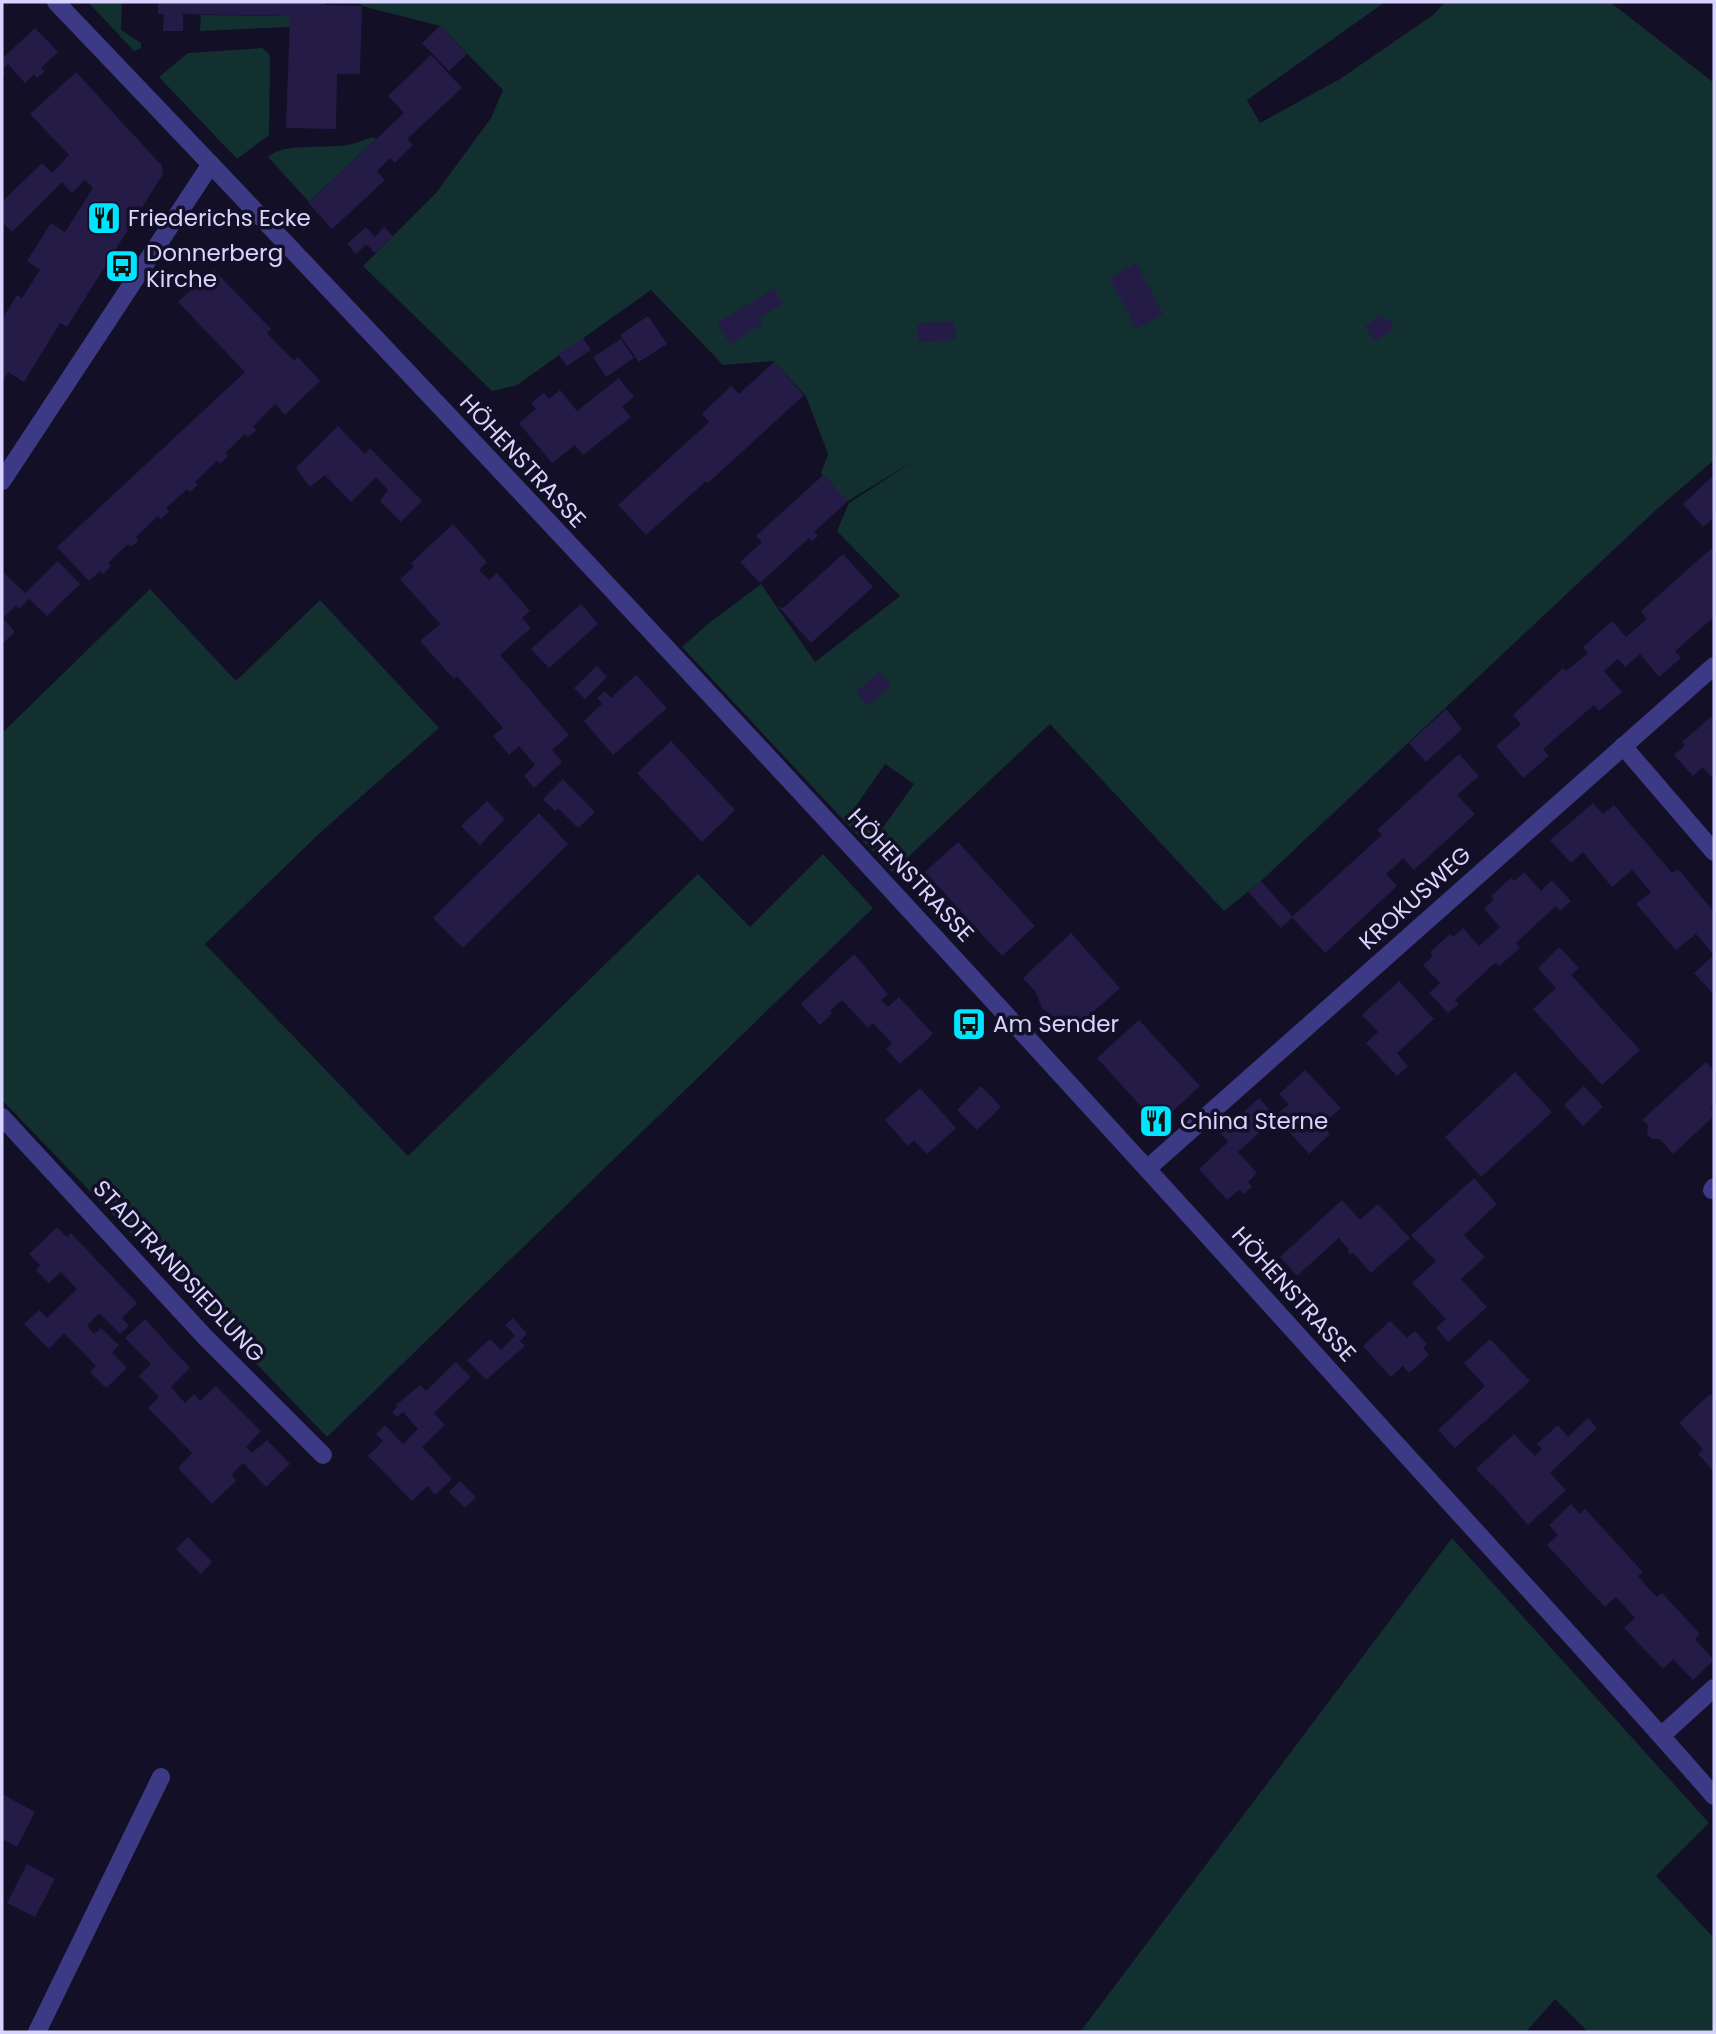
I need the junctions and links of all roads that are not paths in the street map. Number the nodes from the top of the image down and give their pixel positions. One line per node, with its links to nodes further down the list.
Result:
1 (56, 2): 2 (street, HÖHENSTRASSE)
2 (211, 164): 3 (street); 8 (street, HÖHENSTRASSE)
3 (2, 481)
4 (1714, 666): 5 (street, KROKUSWEG)
5 (1623, 746): 6 (street); 8 (street, KROKUSWEG)
6 (1714, 852)
7 (2, 1117): 9 (street, STADTRANDSIEDLUNG)
8 (1148, 1168): 11 (street, HÖHENSTRASSE)
9 (323, 1455)
10 (1714, 1688): 11 (street)
11 (1661, 1736): 13 (street, HÖHENSTRASSE)
12 (161, 1777): 14 (street)
13 (1714, 1796)
14 (37, 2032)

